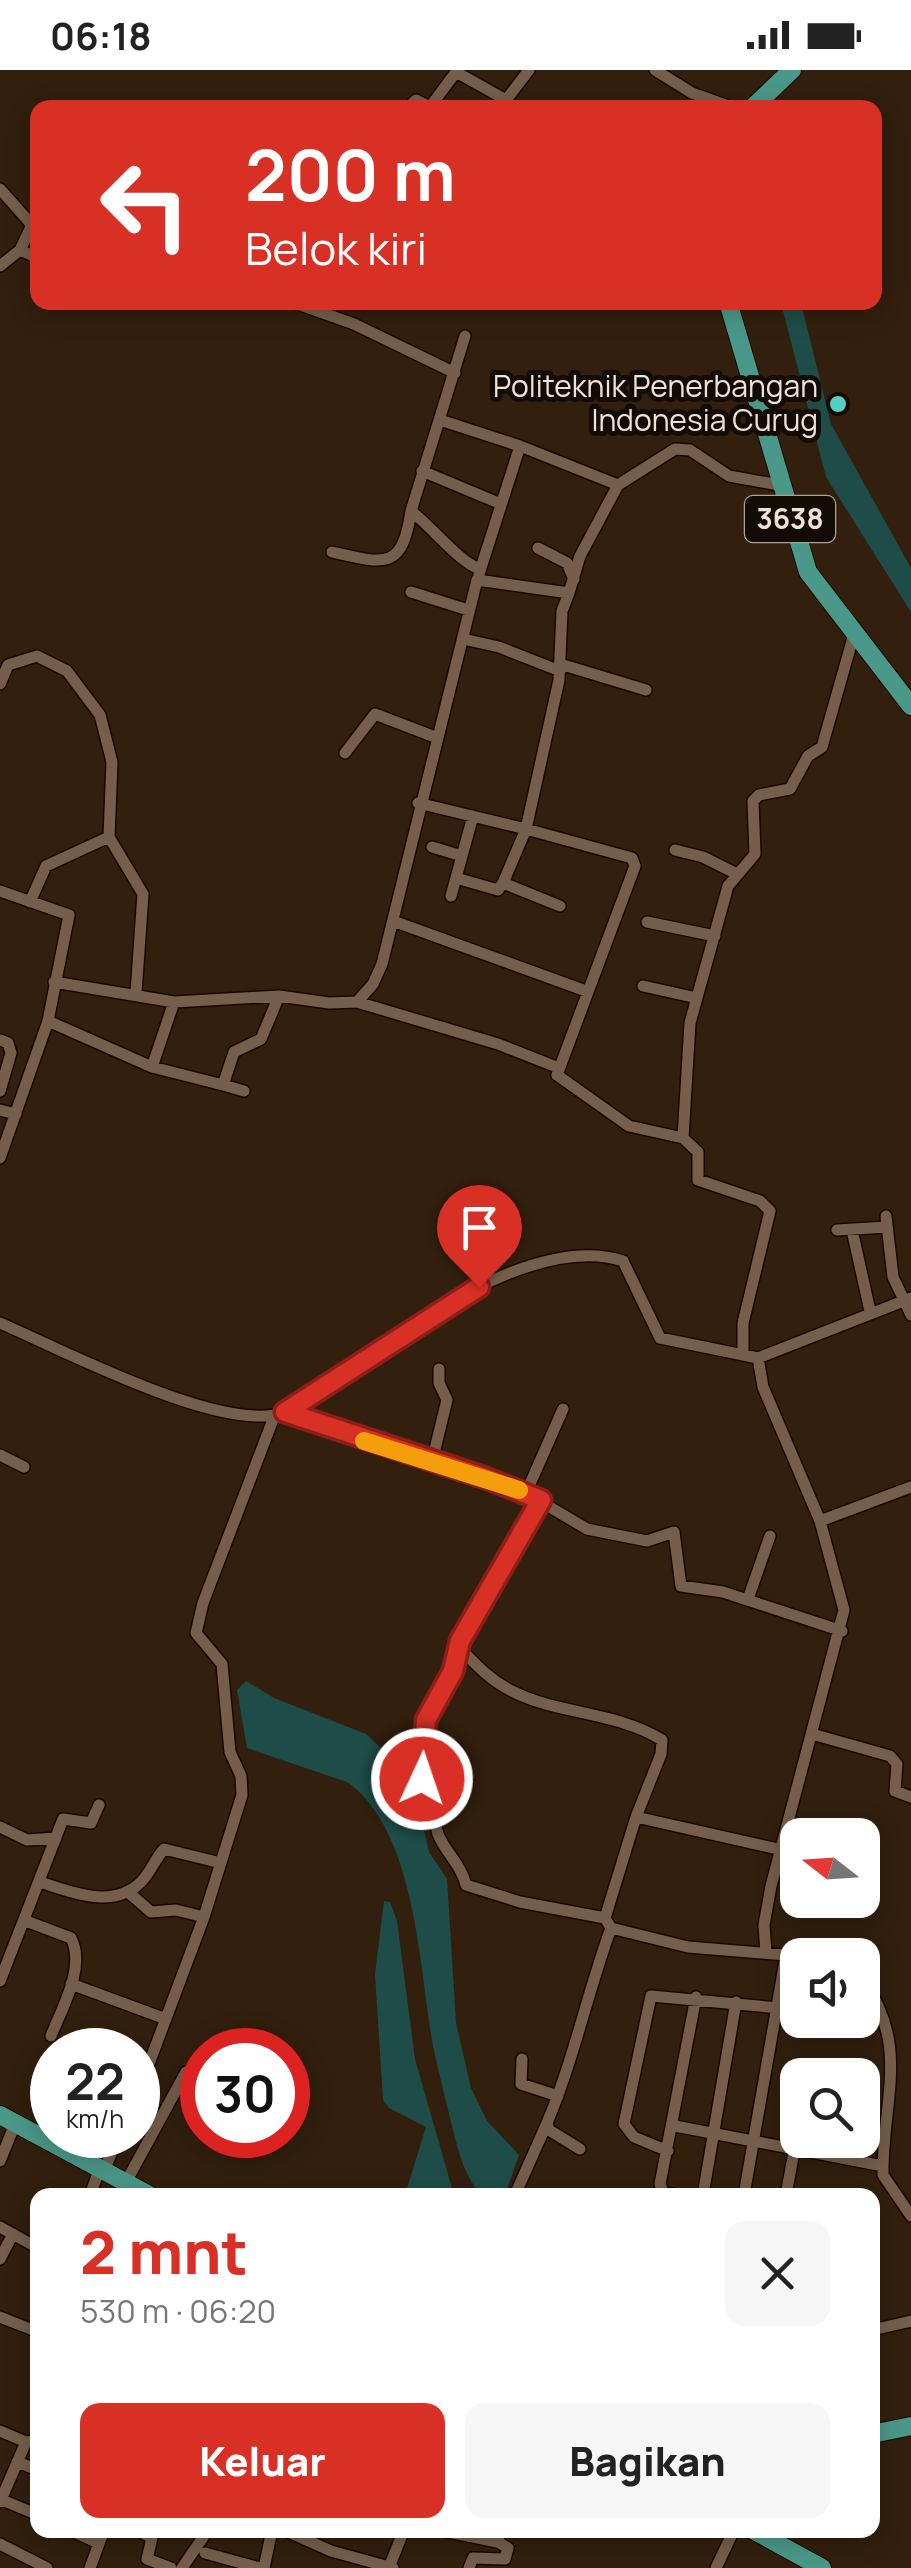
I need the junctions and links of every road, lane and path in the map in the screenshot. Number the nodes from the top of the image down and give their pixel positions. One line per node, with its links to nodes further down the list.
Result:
1 (529, 70): 6 (street)
2 (656, 70): 7 (street)
3 (792, 70): 8 (main road)
4 (436, 100): 5 (street)
5 (497, 100)
6 (506, 100)
7 (712, 100)
8 (760, 100)
9 (0, 189): 10 (street)
10 (30, 223)
11 (30, 229): 12 (street)
12 (20, 250): 13 (street); 14 (street)
13 (30, 254)
14 (0, 266)
15 (315, 310): 18 (street)
16 (730, 310): 23 (main road, 3638)
17 (466, 336): 18 (street)
18 (455, 373): 19 (street)
19 (440, 420): 20 (street); 21 (street)
20 (520, 446): 22 (street); 24 (street)
21 (422, 471): 24 (street); 25 (street)
22 (618, 484): 23 (street); 29 (street)
23 (779, 485): 33 (main road, 3638)
24 (501, 504): 28 (street)
25 (411, 511): 27 (street); 28 (street)
26 (538, 548): 29 (street)
27 (332, 552)
28 (478, 574): 31 (street); 32 (street)
29 (574, 578): 31 (street)
30 (411, 592): 32 (street)
31 (569, 594): 35 (street)
32 (468, 610): 34 (street)
33 (854, 634): 38 (main road, 3638); 48 (street)
34 (464, 639): 35 (street); 39 (street)
35 (560, 668): 37 (street); 43 (street)
36 (0, 684): 44 (street)
37 (646, 690)
38 (911, 706)
39 (434, 736): 40 (street); 41 (street)
40 (345, 754)
41 (418, 802): 42 (street); 55 (street)
42 (473, 816): 43 (street); 47 (street)
43 (526, 830): 50 (street); 60 (street)
44 (109, 837): 53 (street); 61 (street)
45 (432, 847): 47 (street)
46 (675, 850): 48 (street)
47 (462, 856): 49 (street)
48 (737, 874): 57 (street)
49 (456, 878): 50 (street); 52 (street)
50 (503, 883): 54 (street)
51 (0, 891): 53 (street)
52 (451, 896)
53 (30, 902): 58 (street)
54 (560, 906)
55 (393, 921): 60 (street); 65 (street)
56 (647, 922): 57 (street)
57 (715, 936): 63 (street)
58 (54, 982): 61 (street); 66 (street)
59 (644, 986): 63 (street)
60 (586, 991): 69 (street)
61 (136, 993): 64 (street)
62 (278, 996): 64 (street); 65 (street); 70 (street)
63 (697, 998): 75 (street)
64 (174, 1002): 68 (street)
65 (357, 1002): 69 (street)
66 (48, 1022): 68 (street); 74 (street)
67 (0, 1040): 72 (street)
68 (152, 1067): 70 (street)
69 (559, 1068): 75 (street)
70 (223, 1085): 71 (street)
71 (244, 1091)
72 (0, 1092)
73 (0, 1110): 74 (street)
74 (16, 1114): 76 (street)
75 (683, 1138): 83 (street)
76 (0, 1158)
77 (837, 1230): 78 (street)
78 (852, 1230): 79 (street); 80 (street)
79 (906, 1299): 80 (street); 81 (street)
80 (870, 1310): 84 (street)
81 (911, 1315)
82 (0, 1323): 87 (street)
83 (744, 1352): 84 (street); 87 (street)
84 (758, 1358): 94 (street)
85 (439, 1369): 89 (street)
86 (562, 1410): 92 (street)
87 (279, 1415): 89 (street); 108 (street)
88 (0, 1456): 90 (street)
89 (432, 1461): 92 (street)
90 (24, 1467)
91 (911, 1487): 94 (street)
92 (526, 1493): 93 (street)
93 (541, 1500): 96 (street); 98 (street)
94 (820, 1522): 97 (street)
95 (770, 1536): 96 (street)
96 (748, 1599): 97 (street)
97 (842, 1631): 99 (street)
98 (460, 1644): 102 (street); 113 (street)
99 (812, 1734): 100 (street); 103 (street)
100 (911, 1797)
101 (99, 1805): 105 (street)
102 (636, 1817): 106 (street); 113 (street)
103 (790, 1818)
104 (0, 1827): 105 (street)
105 (56, 1838): 109 (street)
106 (780, 1850)
107 (780, 1858): 114 (street)
108 (221, 1863): 110 (street); 111 (street)
109 (40, 1882): 110 (street); 112 (street)
110 (128, 1892): 111 (street)
111 (204, 1918): 123 (street)
112 (26, 1921): 116 (street); 117 (street)
113 (608, 1923): 114 (street); 128 (street)
114 (766, 1952): 115 (street)
115 (780, 1954)
116 (0, 1981)
117 (71, 1984): 123 (street); 124 (street)
118 (696, 1997): 119 (street); 131 (street); 136 (street)
119 (736, 2002): 122 (street); 132 (street)
120 (780, 2004): 122 (street)
121 (880, 2005): 141 (street)
122 (779, 2008): 133 (street)
123 (166, 2018): 125 (street)
124 (54, 2028)
125 (160, 2034)
126 (522, 2059): 128 (street)
127 (180, 2083): 143 (street)
128 (558, 2096): 130 (street)
129 (8, 2119): 140 (street); 142 (main road)
130 (547, 2124): 135 (street); 146 (street)
131 (675, 2126): 132 (street); 136 (street)
132 (715, 2133): 133 (street); 148 (street)
133 (754, 2142): 134 (street); 149 (street)
134 (780, 2146)
135 (580, 2148)
136 (668, 2152): 147 (street)
137 (108, 2158): 142 (street)
138 (793, 2158): 150 (street)
139 (841, 2158): 141 (street)
140 (0, 2161)
141 (882, 2166): 151 (street)
142 (102, 2169): 143 (main road); 144 (street)
143 (126, 2182): 145 (main road)
144 (93, 2188)
145 (137, 2188)
146 (518, 2188)
147 (660, 2188)
148 (704, 2188)
149 (745, 2188)
150 (787, 2188)
151 (911, 2216)
152 (0, 2227): 153 (street)
153 (13, 2234): 154 (street); 155 (street)
154 (30, 2244)
155 (0, 2259)
156 (0, 2317): 159 (street)
157 (911, 2321): 158 (street)
158 (880, 2328)
159 (30, 2331)
160 (911, 2426): 162 (main road)
161 (0, 2431): 163 (street)
162 (880, 2432)
163 (30, 2441)
164 (30, 2445): 165 (street)
165 (18, 2462): 166 (street); 167 (street)
166 (30, 2467)
167 (0, 2500): 168 (street)
168 (30, 2513)
169 (87, 2538): 179 (street)
170 (100, 2538): 179 (street)
171 (152, 2538): 183 (street)
172 (203, 2538): 189 (street)
173 (270, 2538): 190 (street)
174 (299, 2538): 182 (street)
175 (401, 2538): 185 (street)
176 (501, 2538): 191 (street)
177 (730, 2538): 192 (street)
178 (768, 2538): 193 (main road)
179 (98, 2543): 187 (street)
180 (0, 2544): 184 (street)
181 (206, 2553): 190 (street)
182 (344, 2561): 185 (street)
183 (144, 2563): 188 (street)
184 (32, 2564): 186 (street)
185 (392, 2567)
186 (47, 2568)
187 (90, 2568)
188 (171, 2568)
189 (182, 2568)
190 (262, 2568)
191 (469, 2568)
192 (716, 2568)
193 (822, 2568)

